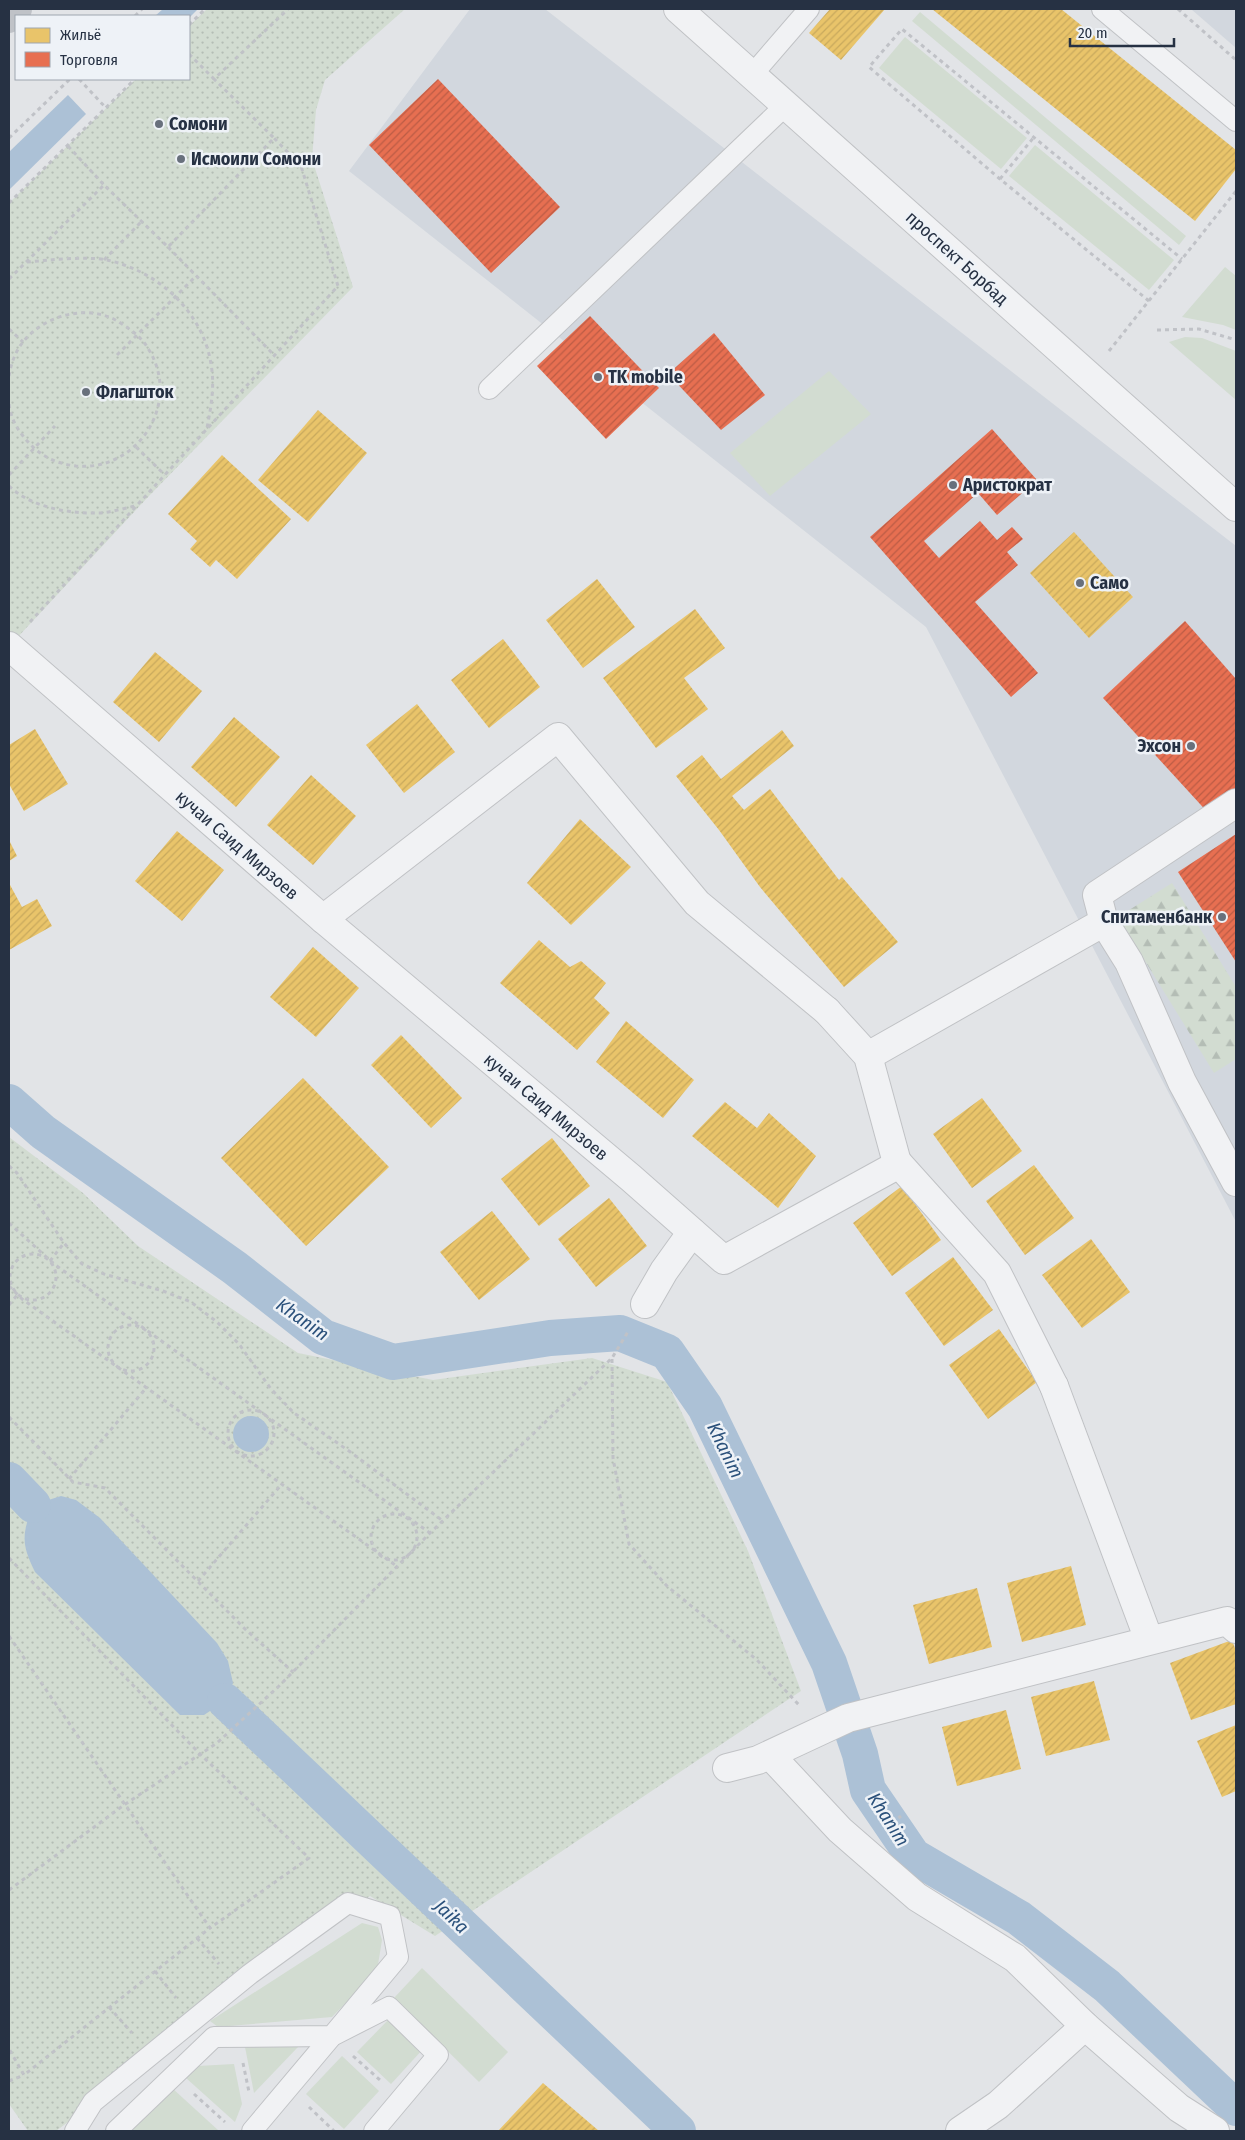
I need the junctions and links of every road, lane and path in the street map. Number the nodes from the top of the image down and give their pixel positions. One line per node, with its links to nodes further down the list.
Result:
1 (18, 9): 8 (main road)
2 (205, 9): 9 (path)
3 (288, 9): 13 (path)
4 (678, 9): 12 (street, проспект Борбад)
5 (809, 9): 12 (lane)
6 (1102, 9): 19 (lane)
7 (1178, 9): 11 (path)
8 (9, 19)
9 (190, 24)
10 (190, 55): 13 (path)
11 (1236, 60)
12 (752, 75): 17 (street, проспект Борбад)
13 (214, 79): 22 (path)
14 (69, 80): 21 (path)
15 (80, 80): 18 (path)
16 (135, 80): 18 (path)
17 (786, 105): 45 (street, проспект Борбад); 46 (lane)
18 (106, 108): 23 (path)
19 (1236, 121)
20 (1034, 137): 24 (path); 24 (path); 30 (path)
21 (9, 138)
22 (274, 138): 29 (path); 43 (path)
23 (68, 146): 25 (path); 27 (path)
24 (1000, 179): 36 (path)
25 (104, 185): 28 (path); 32 (path)
26 (1236, 191): 30 (path)
27 (9, 203)
28 (141, 222): 29 (path); 31 (path)
29 (168, 247): 33 (path)
30 (1182, 259): 36 (path)
31 (104, 260): 32 (path); 35 (path)
32 (27, 262): 34 (path)
33 (196, 276): 35 (path); 43 (path)
34 (9, 279)
35 (175, 296): 39 (path); 49 (path)
36 (1149, 301): 45 (path)
37 (9, 329): 41 (path)
38 (1156, 330): 40 (path)
39 (137, 335): 41 (path); 42 (path); 50 (path)
40 (1236, 340)
41 (23, 342): 44 (path)
42 (117, 355)
43 (274, 355): 49 (path)
44 (9, 376)
45 (1090, 376): 56 (street, проспект Борбад)
46 (489, 389)
47 (9, 404): 51 (path)
48 (55, 426): 51 (path)
49 (206, 431): 53 (path)
50 (136, 447): 51 (path); 53 (path)
51 (34, 448): 52 (path)
52 (9, 475)
53 (165, 475): 55 (path)
54 (9, 486): 55 (path)
55 (137, 506): 57 (path)
56 (1236, 507)
57 (28, 625)
58 (9, 646): 60 (street, кучаи Саид Мирзоев)
59 (1236, 803): 61 (street)
60 (323, 919): 62 (street); 67 (street, кучаи Саид Мирзоев)
61 (1104, 922): 62 (street); 65 (street)
62 (868, 1056): 63 (street)
63 (896, 1159)
64 (9, 1166): 68 (path)
65 (1236, 1182)
66 (9, 1223): 69 (path)
67 (692, 1232): 72 (street); 92 (street, кучаи Саид Мирзоев)
68 (64, 1243): 69 (path); 83 (path)
69 (50, 1261): 71 (path); 71 (path); 74 (path)
70 (9, 1286): 71 (path)
71 (18, 1294): 73 (path); 75 (path)
72 (645, 1304)
73 (9, 1305)
74 (144, 1329): 75 (path); 75 (path); 77 (path)
75 (115, 1365): 76 (path)
76 (148, 1387): 79 (path); 80 (path)
77 (265, 1415): 79 (path); 79 (path); 82 (path)
78 (9, 1417): 80 (path)
79 (235, 1450): 81 (path)
80 (69, 1479): 89 (path)
81 (282, 1484): 87 (path); 89 (path)
82 (408, 1517): 84 (path); 85 (path); 87 (path)
83 (443, 1521): 84 (path); 94 (path)
84 (430, 1533): 85 (path)
85 (412, 1553): 87 (path); 88 (path)
86 (9, 1558): 95 (path)
87 (385, 1558): 88 (path)
88 (398, 1567): 93 (path)
89 (198, 1581): 93 (path)
90 (1236, 1629): 92 (street)
91 (9, 1636): 98 (path)
92 (1149, 1640): 94 (street)
93 (293, 1672): 95 (path)
94 (822, 1730): 96 (street)
95 (200, 1754): 98 (path); 100 (path)
96 (770, 1755): 97 (street); 106 (street)
97 (727, 1768)
98 (124, 1805): 99 (path); 100 (path)
99 (9, 1890)
100 (210, 1928): 101 (path)
101 (197, 1938): 102 (path); 103 (path)
102 (155, 1971): 104 (path); 105 (path)
103 (236, 1985): 105 (lane); 108 (lane)
104 (109, 2007): 110 (path); 111 (path)
105 (193, 2020): 110 (lane)
106 (1085, 2026): 122 (street); 123 (street)
107 (237, 2036): 108 (lane); 112 (lane); 117 (path)
108 (332, 2036): 114 (lane); 115 (path); 115 (lane)
109 (9, 2049): 111 (path)
110 (150, 2055): 118 (lane)
111 (24, 2075): 113 (path)
112 (173, 2076): 116 (path); 119 (lane)
113 (9, 2081)
114 (288, 2088): 117 (lane); 120 (path)
115 (400, 2100): 121 (lane)
116 (229, 2125)
117 (254, 2129)
118 (75, 2131)
119 (116, 2131)
120 (334, 2131)
121 (374, 2131)
122 (960, 2131)
123 (1215, 2131)

